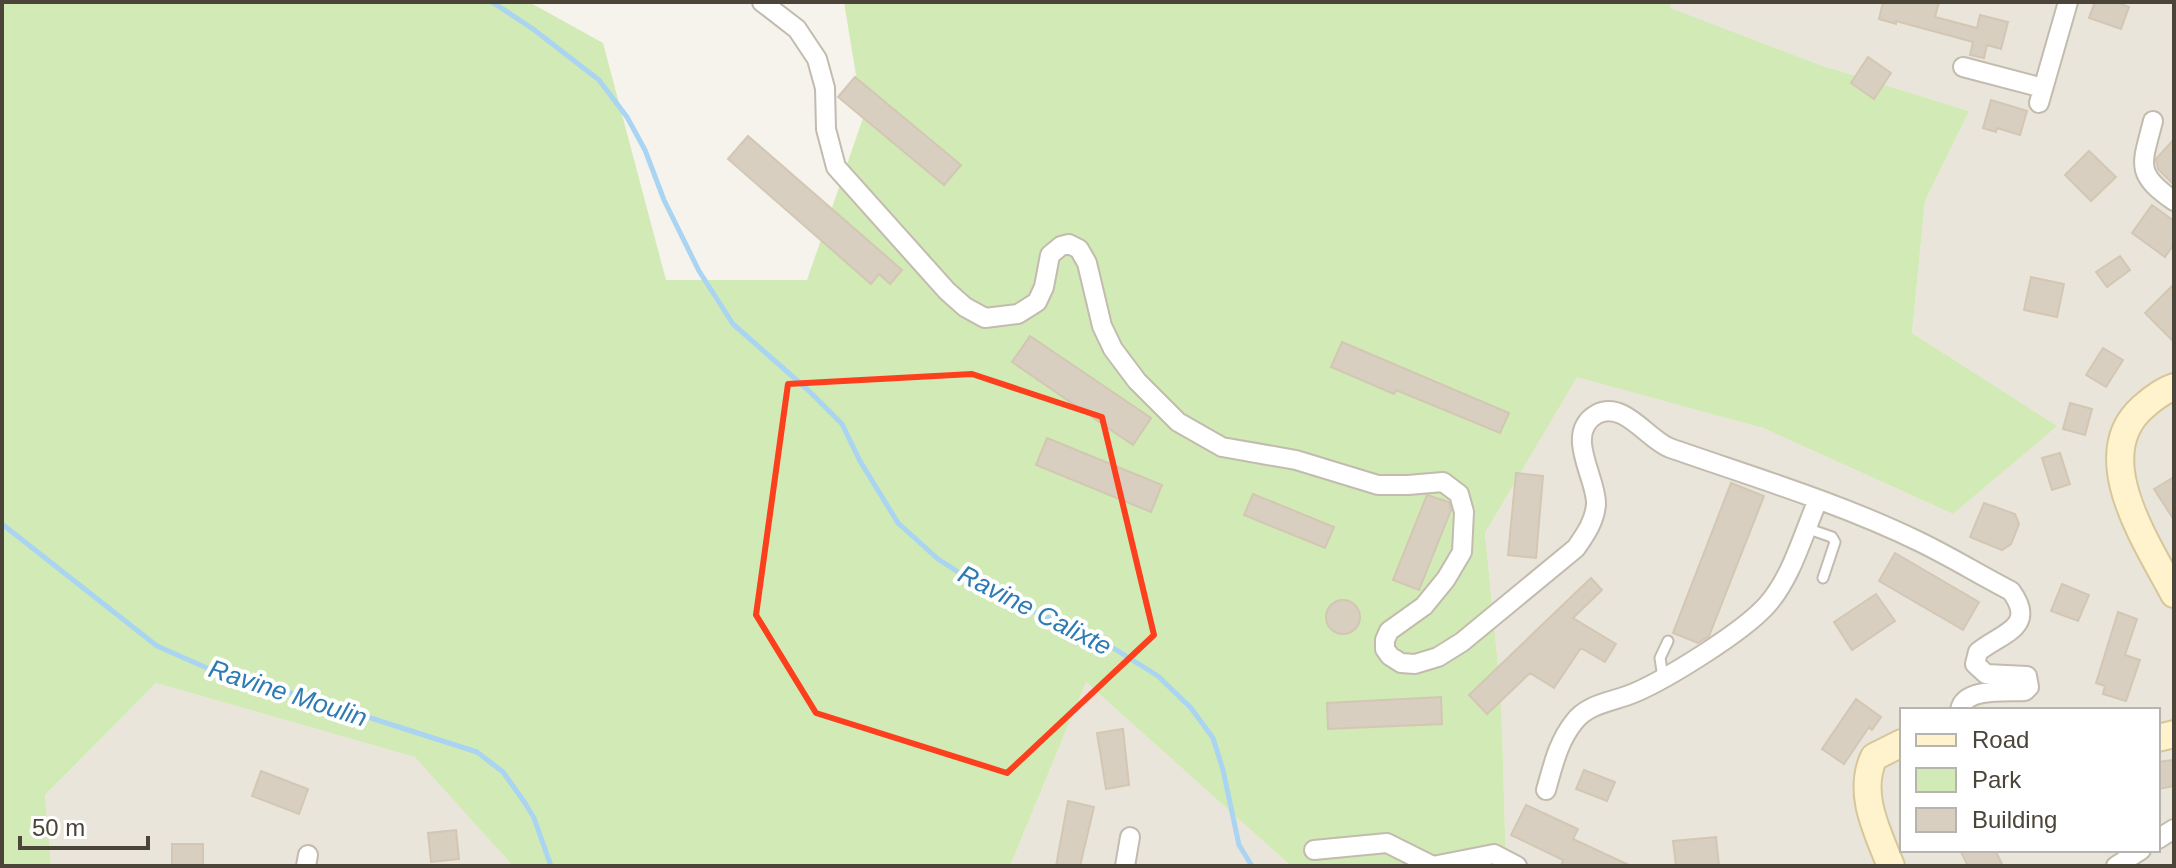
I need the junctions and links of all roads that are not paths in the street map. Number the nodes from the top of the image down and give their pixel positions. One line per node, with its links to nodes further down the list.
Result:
1 (762, 2): 7 (street)
2 (2068, 2): 3 (street)
3 (1963, 67)
4 (2153, 121): 5 (street)
5 (2174, 201)
6 (2174, 387): 10 (main road)
7 (1818, 500): 8 (street); 13 (street)
8 (1806, 528): 9 (lane); 12 (street)
9 (1823, 578)
10 (2173, 589)
11 (1668, 641): 12 (lane)
12 (1663, 678): 15 (street)
13 (1961, 708)
14 (1900, 744): 21 (main road)
15 (1546, 790)
16 (1130, 837): 19 (street)
17 (1314, 850): 20 (street)
18 (2138, 852): 22 (street)
19 (1125, 866)
20 (1517, 866)
21 (1891, 866)
22 (2116, 866)

